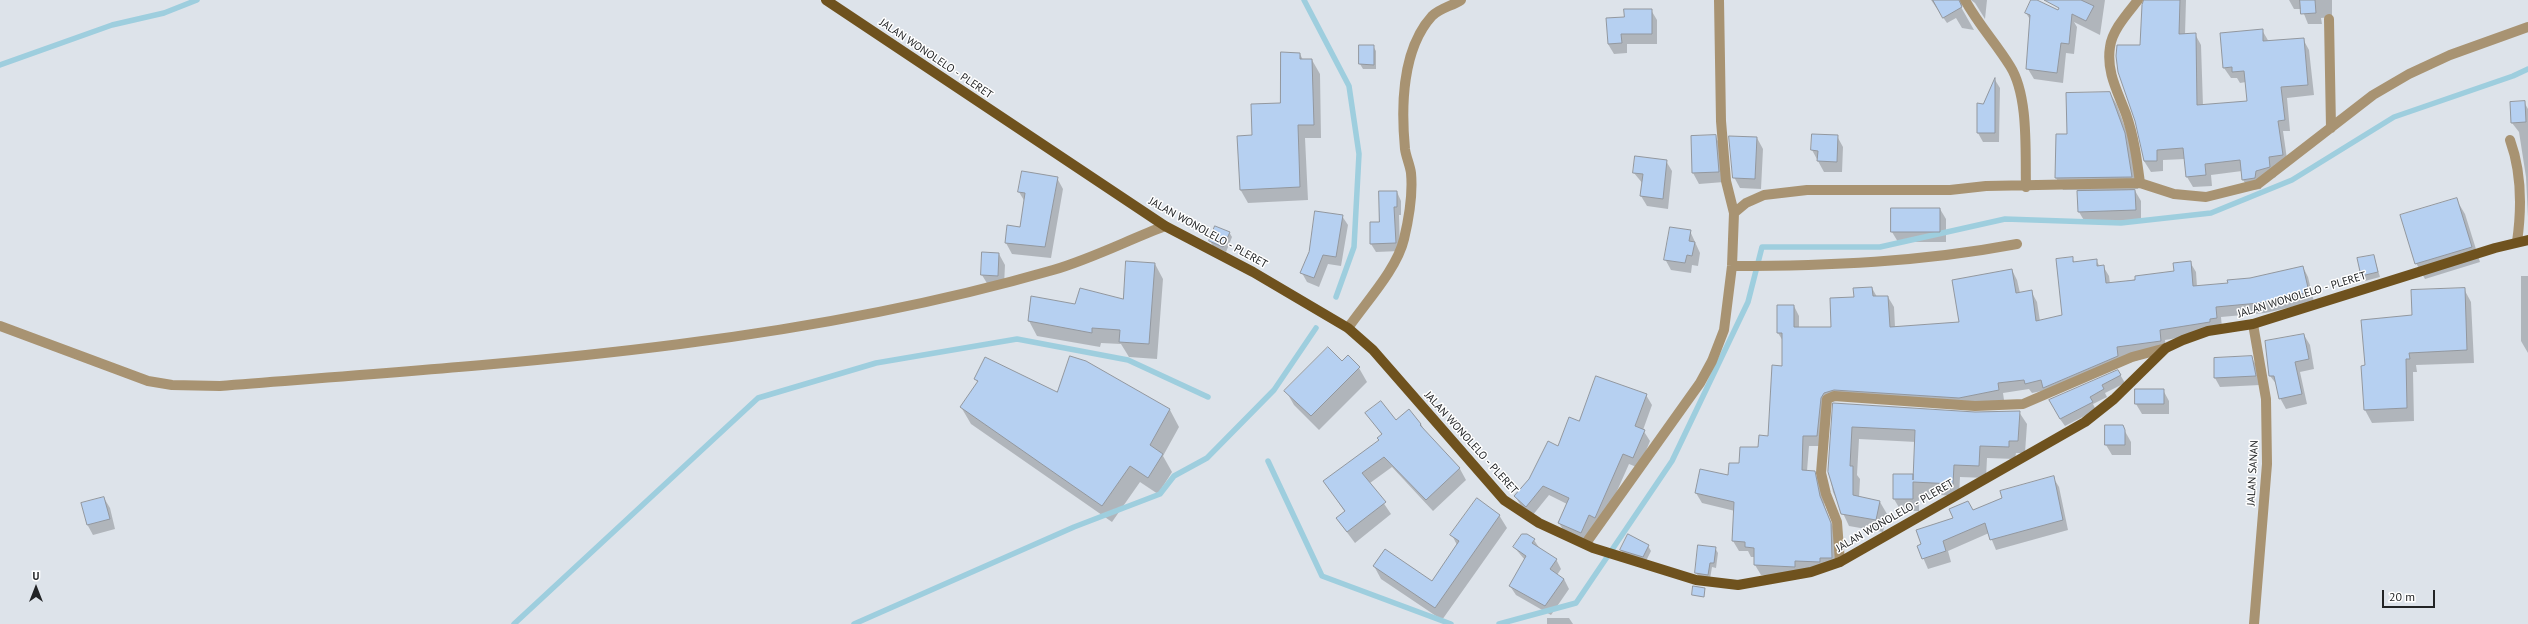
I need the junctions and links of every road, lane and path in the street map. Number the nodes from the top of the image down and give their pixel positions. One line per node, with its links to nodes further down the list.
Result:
1 (826, 0): 13 (main road, JALAN WONOLELO - PLERET)
2 (1461, 0): 20 (street)
3 (1719, 0): 12 (street)
4 (1965, 0): 11 (street)
5 (2138, 0): 10 (street)
6 (2329, 20): 8 (street)
7 (2528, 27): 8 (street)
8 (2331, 128): 10 (street)
9 (2510, 140): 15 (street)
10 (2140, 183): 11 (street)
11 (2026, 187): 12 (street)
12 (1734, 213): 17 (street)
13 (1165, 226): 19 (street); 20 (main road, JALAN WONOLELO - PLERET)
14 (2528, 240): 15 (main road, JALAN WONOLELO - PLERET)
15 (2517, 242): 18 (main road, JALAN WONOLELO - PLERET)
16 (2017, 244): 17 (street)
17 (1732, 266): 22 (street)
18 (2253, 324): 21 (main road, JALAN WONOLELO - PLERET); 24 (street, JALAN SANAN)
19 (0, 326)
20 (1348, 328): 22 (main road, JALAN WONOLELO - PLERET)
21 (2166, 348): 23 (main road, JALAN WONOLELO - PLERET); 23 (street)
22 (1589, 545): 23 (main road, JALAN WONOLELO - PLERET)
23 (1840, 562)
24 (2254, 624)

